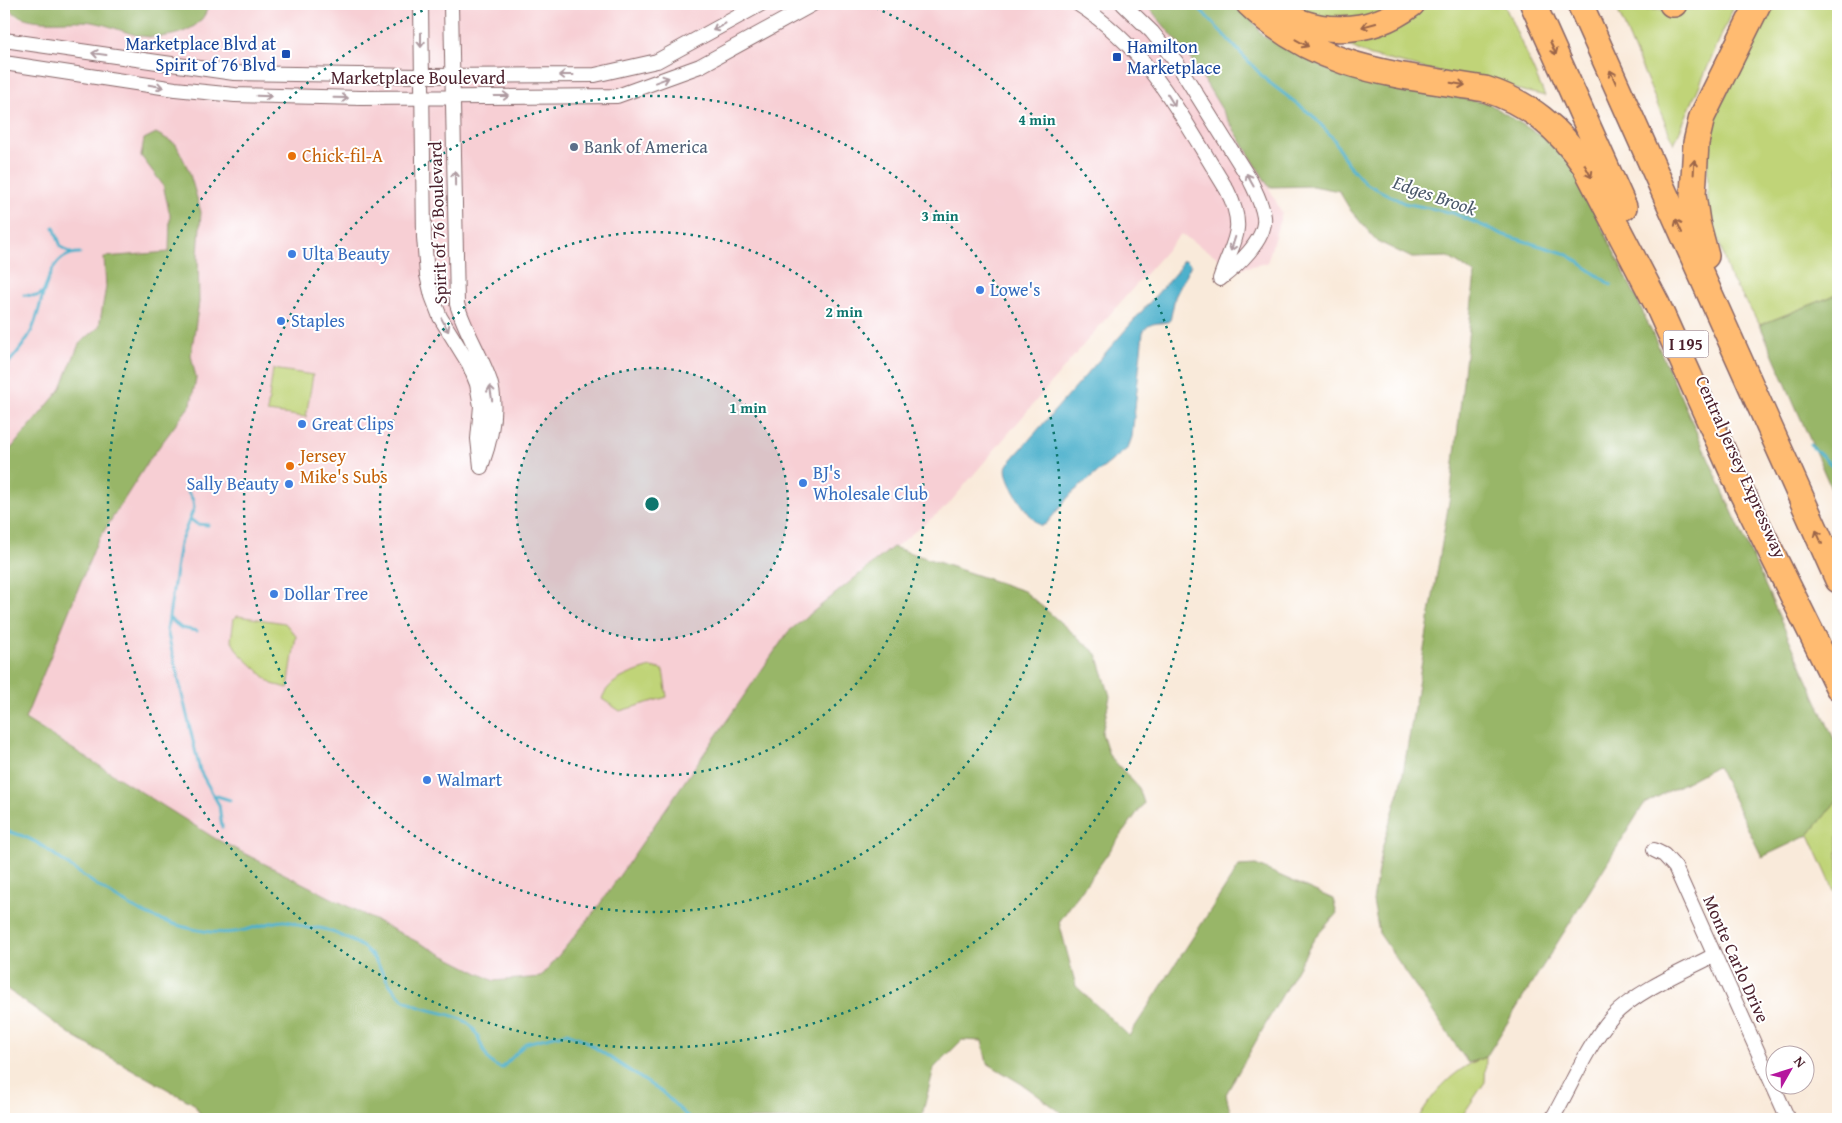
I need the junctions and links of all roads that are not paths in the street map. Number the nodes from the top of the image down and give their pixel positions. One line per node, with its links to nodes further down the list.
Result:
1 (421, 4): 15 (street, Spirit of 76 Boulevard, one-way to 15)
2 (451, 4): 16 (street, Spirit of 76 Boulevard)
3 (761, 4): 16 (street, Marketplace Boulevard, one-way to 16)
4 (813, 4): 17 (street, Marketplace Boulevard, one-way to 4)
5 (1078, 4): 6 (street, one-way to 6)
6 (1123, 4)
7 (1250, 4): 21 (highway, one-way to 21)
8 (1270, 4): 9 (highway, one-way to 8)
9 (1412, 4)
10 (1533, 4): 21 (highway, Central Jersey Expressway / I 195, one-way to 21)
11 (1580, 4): 19 (highway, I 195, one-way to 11)
12 (1758, 4): 19 (highway, one-way to 12)
13 (4, 40): 15 (street, Marketplace Boulevard, one-way to 13)
14 (4, 63): 18 (street, Marketplace Boulevard, one-way to 18)
15 (420, 76): 16 (street, Marketplace Boulevard); 18 (street, Spirit of 76 Boulevard)
16 (452, 76): 17 (street, Spirit of 76 Boulevard)
17 (453, 96): 18 (street, Marketplace Boulevard); 18 (street, Spirit of 76 Boulevard, one-way to 17)
18 (421, 97)
19 (1792, 478): 20 (highway, I 195, one-way to 19)
20 (1838, 580)
21 (1838, 686)
22 (1654, 850): 23 (street, Monte Carlo Drive)
23 (1713, 956): 24 (street); 25 (street, Monte Carlo Drive)
24 (1552, 1119)
25 (1788, 1119)

